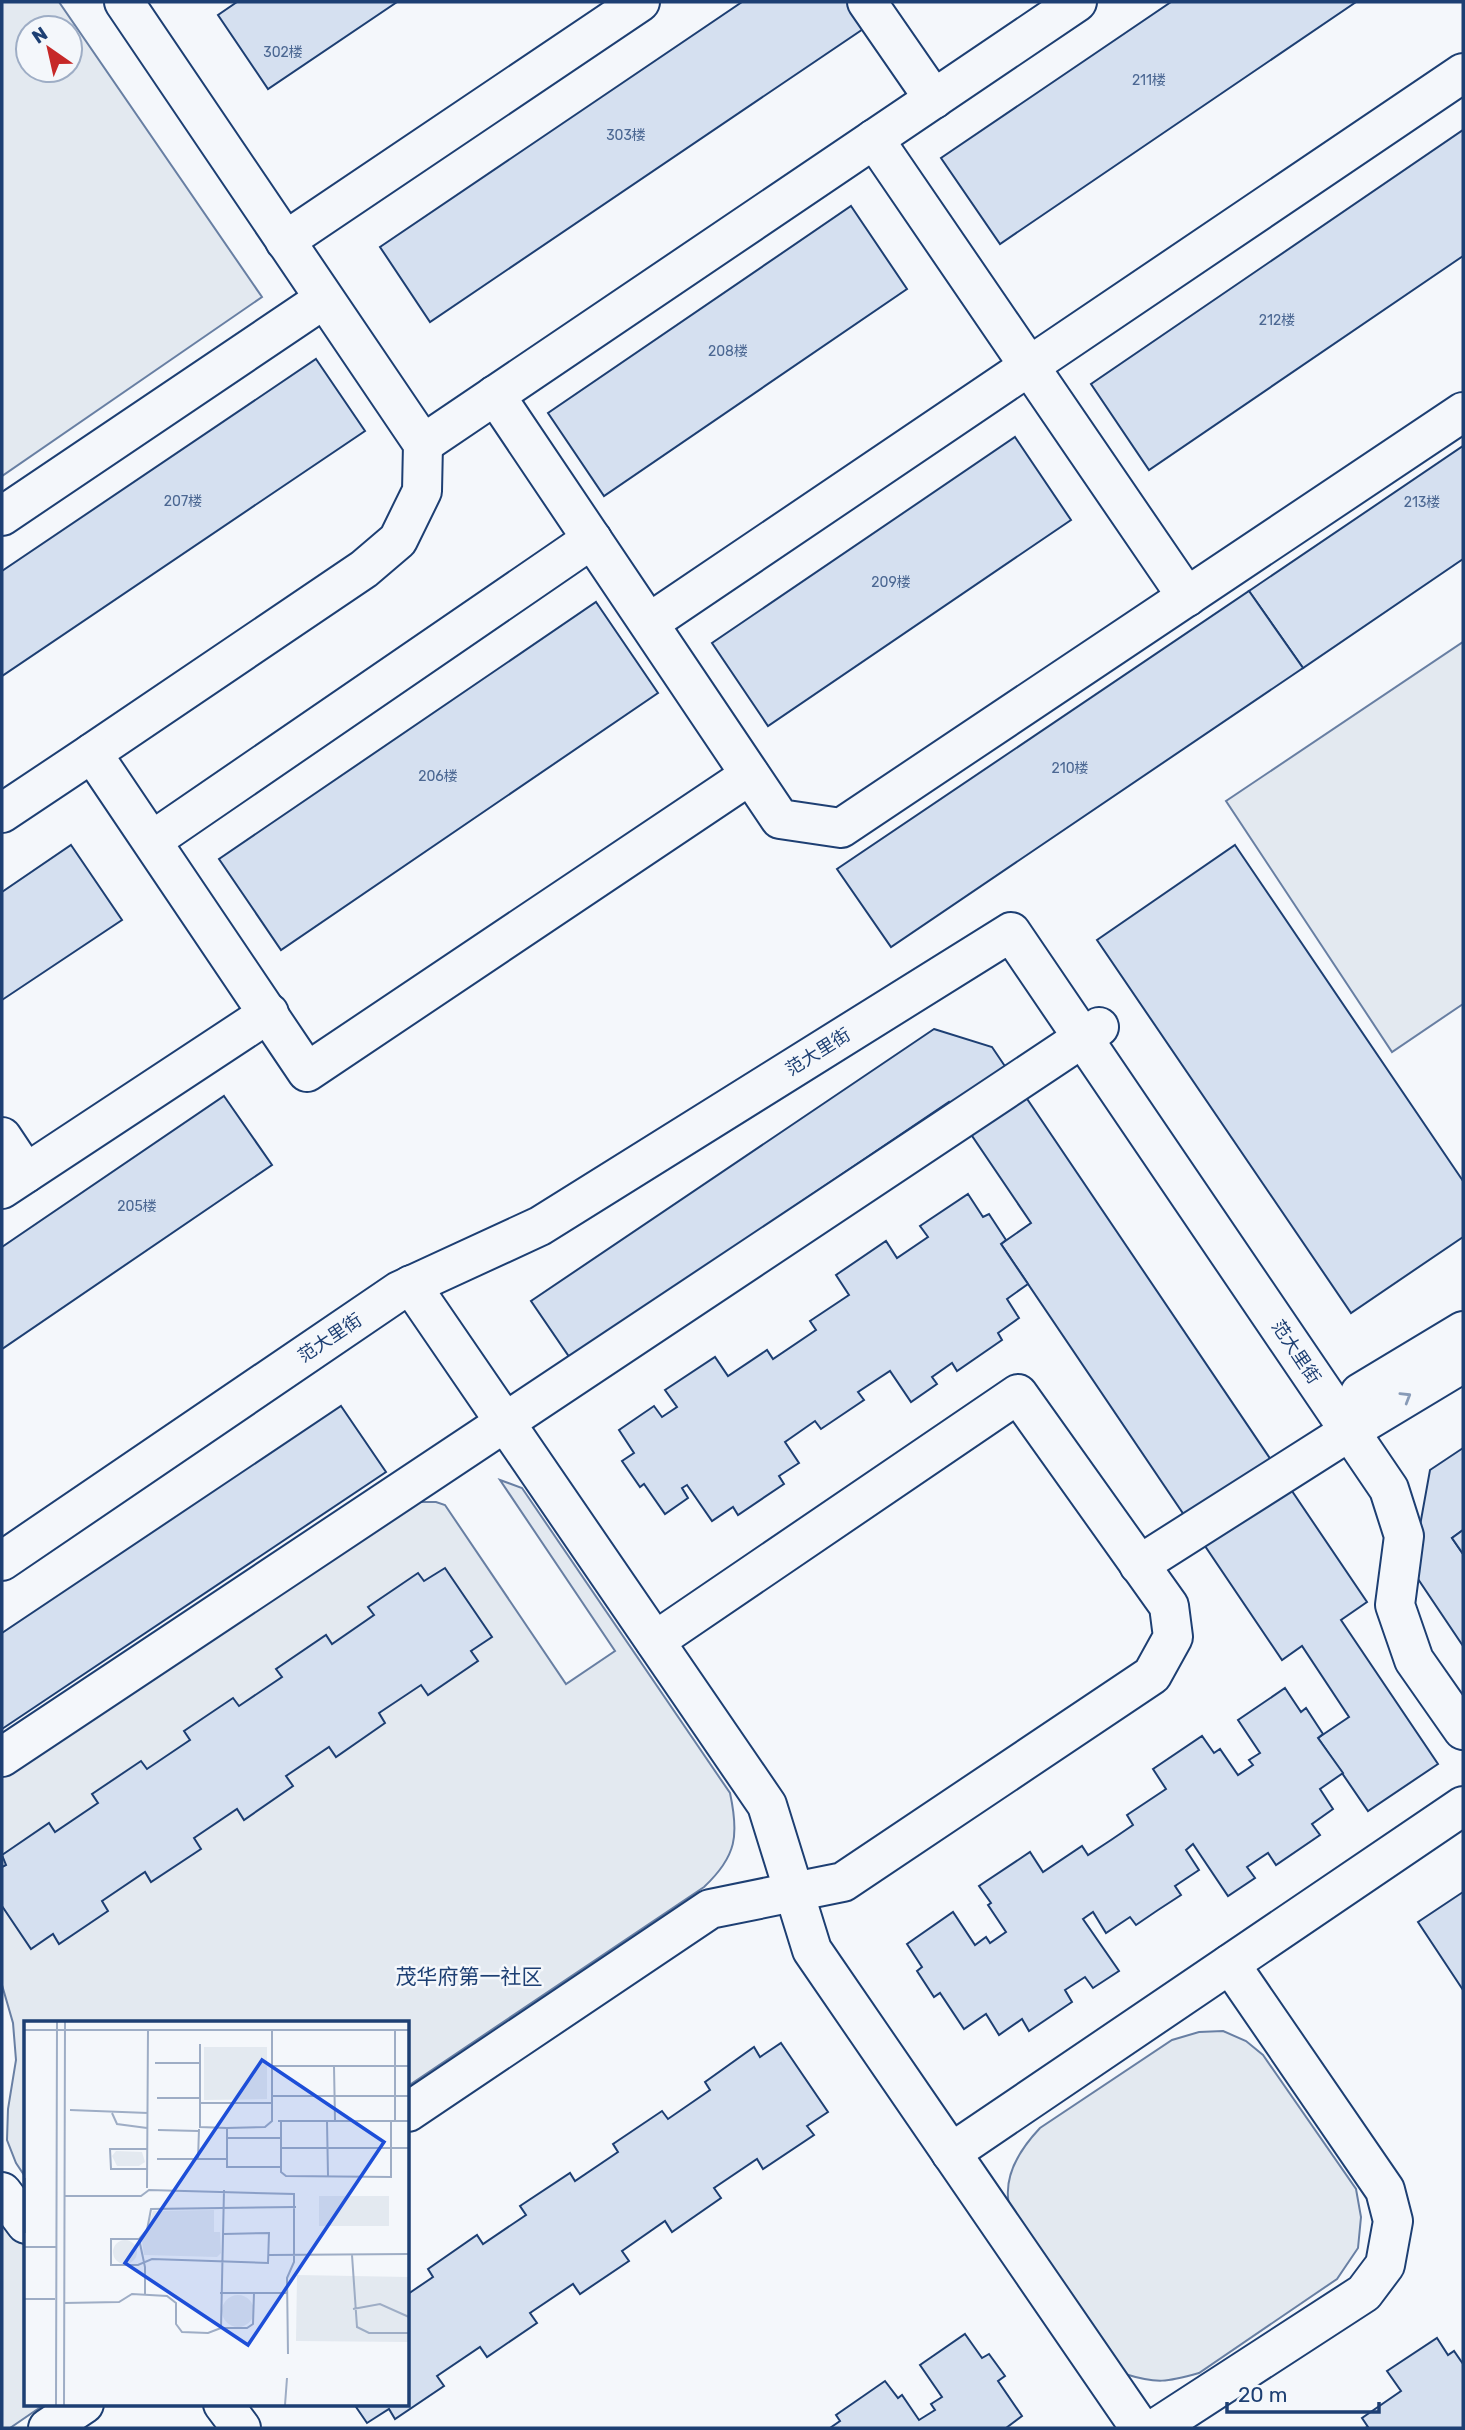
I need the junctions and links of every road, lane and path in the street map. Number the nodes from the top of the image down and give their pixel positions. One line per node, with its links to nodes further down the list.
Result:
1 (124, 2): 8 (street)
2 (640, 2): 8 (street)
3 (867, 2): 6 (street)
4 (1077, 2): 6 (street)
5 (1463, 73): 10 (street)
6 (934, 99): 7 (street)
7 (874, 139): 10 (street); 11 (street)
8 (285, 241): 9 (street)
9 (324, 299): 13 (street); 14 (street)
10 (1030, 366): 16 (street); 17 (street)
11 (495, 396): 13 (street); 15 (street)
12 (1463, 412): 16 (street)
13 (423, 444): 18 (street)
14 (2, 516)
15 (592, 539): 17 (street); 21 (street)
16 (1188, 597): 19 (street)
17 (649, 623): 19 (street)
18 (92, 753): 20 (street); 21 (street)
19 (750, 775): 22 (street)
20 (2, 813)
21 (153, 840): 22 (street)
22 (268, 1013): 25 (street)
23 (1099, 1027): 29 (street, 范大里街); 30 (street, 范大里街); 35 (street)
24 (2, 1137): 25 (street)
25 (14, 1181)
26 (411, 1285): 29 (street, 范大里街); 31 (street, 范大里街); 33 (street)
27 (1463, 1331): 29 (street)
28 (1463, 1363): 29 (street, one-way to 28)
29 (1352, 1414): 32 (street); 34 (street)
30 (2, 1536)
31 (2, 1561)
32 (1139, 1565): 33 (street); 37 (street)
33 (655, 1641): 37 (street)
34 (1463, 1730)
35 (2, 1757)
36 (1463, 1806): 38 (street)
37 (794, 1892): 39 (street); 40 (street)
38 (1230, 1964): 40 (street); 48 (street)
39 (410, 2111)
40 (951, 2153): 47 (street)
41 (2, 2192): 42 (street)
42 (24, 2221)
43 (81, 2406): 45 (street)
44 (224, 2406): 46 (street)
45 (48, 2428)
46 (241, 2428)
47 (1140, 2428)
48 (1157, 2428)

